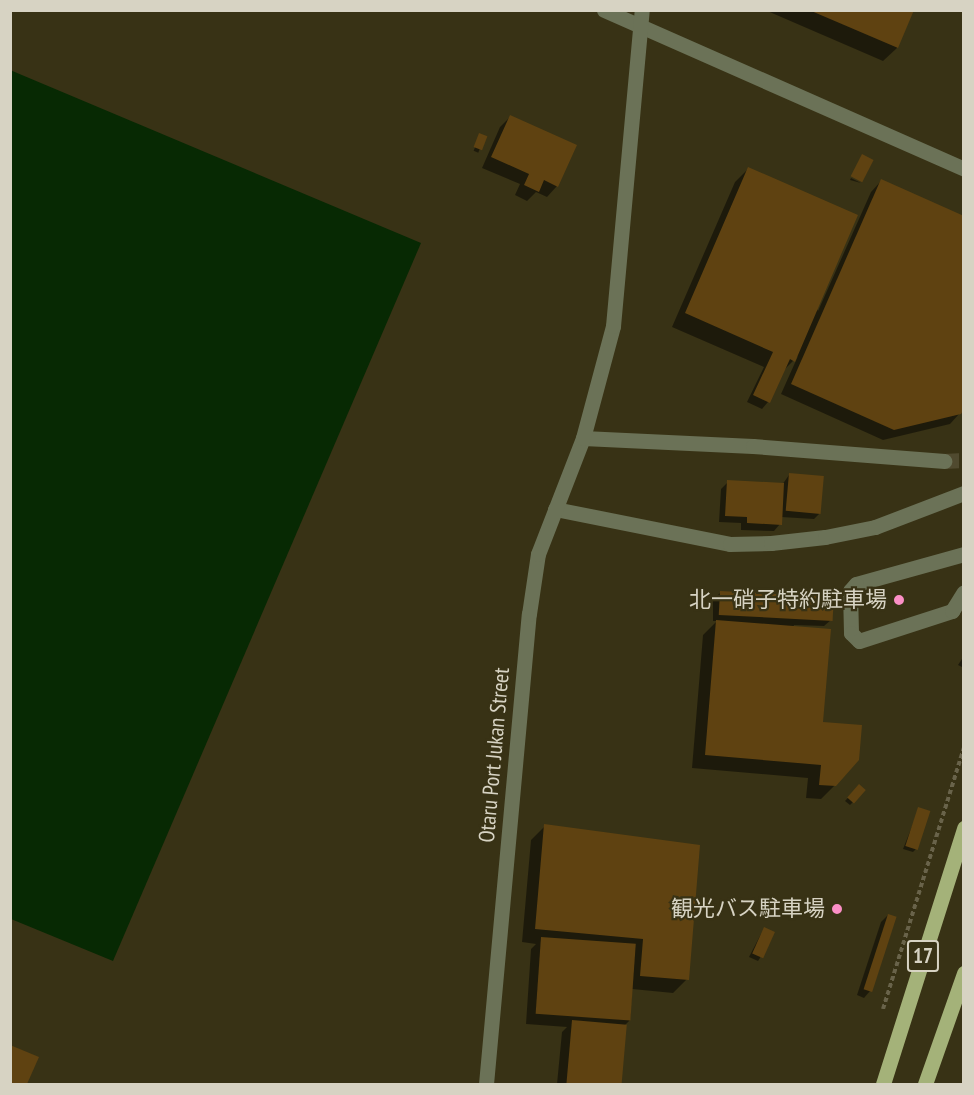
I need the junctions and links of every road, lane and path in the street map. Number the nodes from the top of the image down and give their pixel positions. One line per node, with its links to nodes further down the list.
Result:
1 (603, 10): 2 (street)
2 (641, 18): 3 (street); 4 (street, Otaru Port Jukan Street)
3 (963, 169)
4 (583, 438): 5 (street); 7 (street, Otaru Port Jukan Street)
5 (944, 461)
6 (963, 493): 7 (street)
7 (555, 509): 14 (street, Otaru Port Jukan Street)
8 (963, 554): 9 (street)
9 (963, 592)
10 (963, 747): 13 (path)
11 (963, 828): 15 (main road, 17)
12 (963, 973): 16 (main road, 17)
13 (881, 1016)
14 (486, 1084)
15 (884, 1084)
16 (925, 1084)

